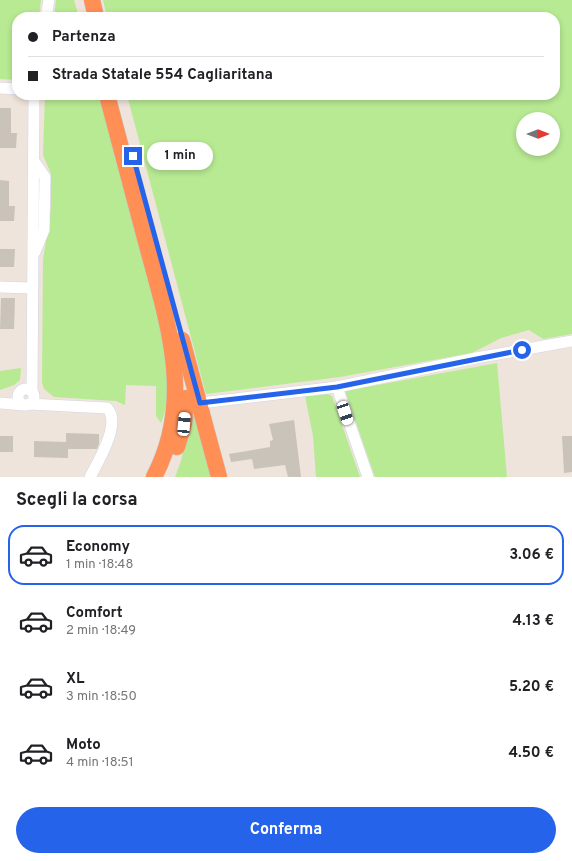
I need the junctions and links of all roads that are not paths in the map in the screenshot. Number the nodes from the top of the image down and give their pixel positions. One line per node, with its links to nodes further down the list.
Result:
1 (49, 0): 4 (street)
2 (83, 0): 5 (highway)
3 (92, 0): 6 (highway)
4 (47, 12)
5 (86, 12)
6 (95, 12)
7 (0, 88): 8 (street)
8 (12, 89)
9 (34, 100): 13 (street)
10 (109, 100): 22 (highway)
11 (118, 100): 14 (highway)
12 (0, 287): 13 (street)
13 (32, 288): 17 (street)
14 (182, 340): 20 (highway); 23 (highway)
15 (572, 342): 16 (street)
16 (337, 387): 20 (street); 25 (street)
17 (26, 396): 18 (street); 19 (street); 21 (street)
18 (0, 399)
19 (0, 403)
20 (200, 403): 24 (highway)
21 (90, 477)
22 (154, 477)
23 (165, 477)
24 (219, 477)
25 (368, 477)

